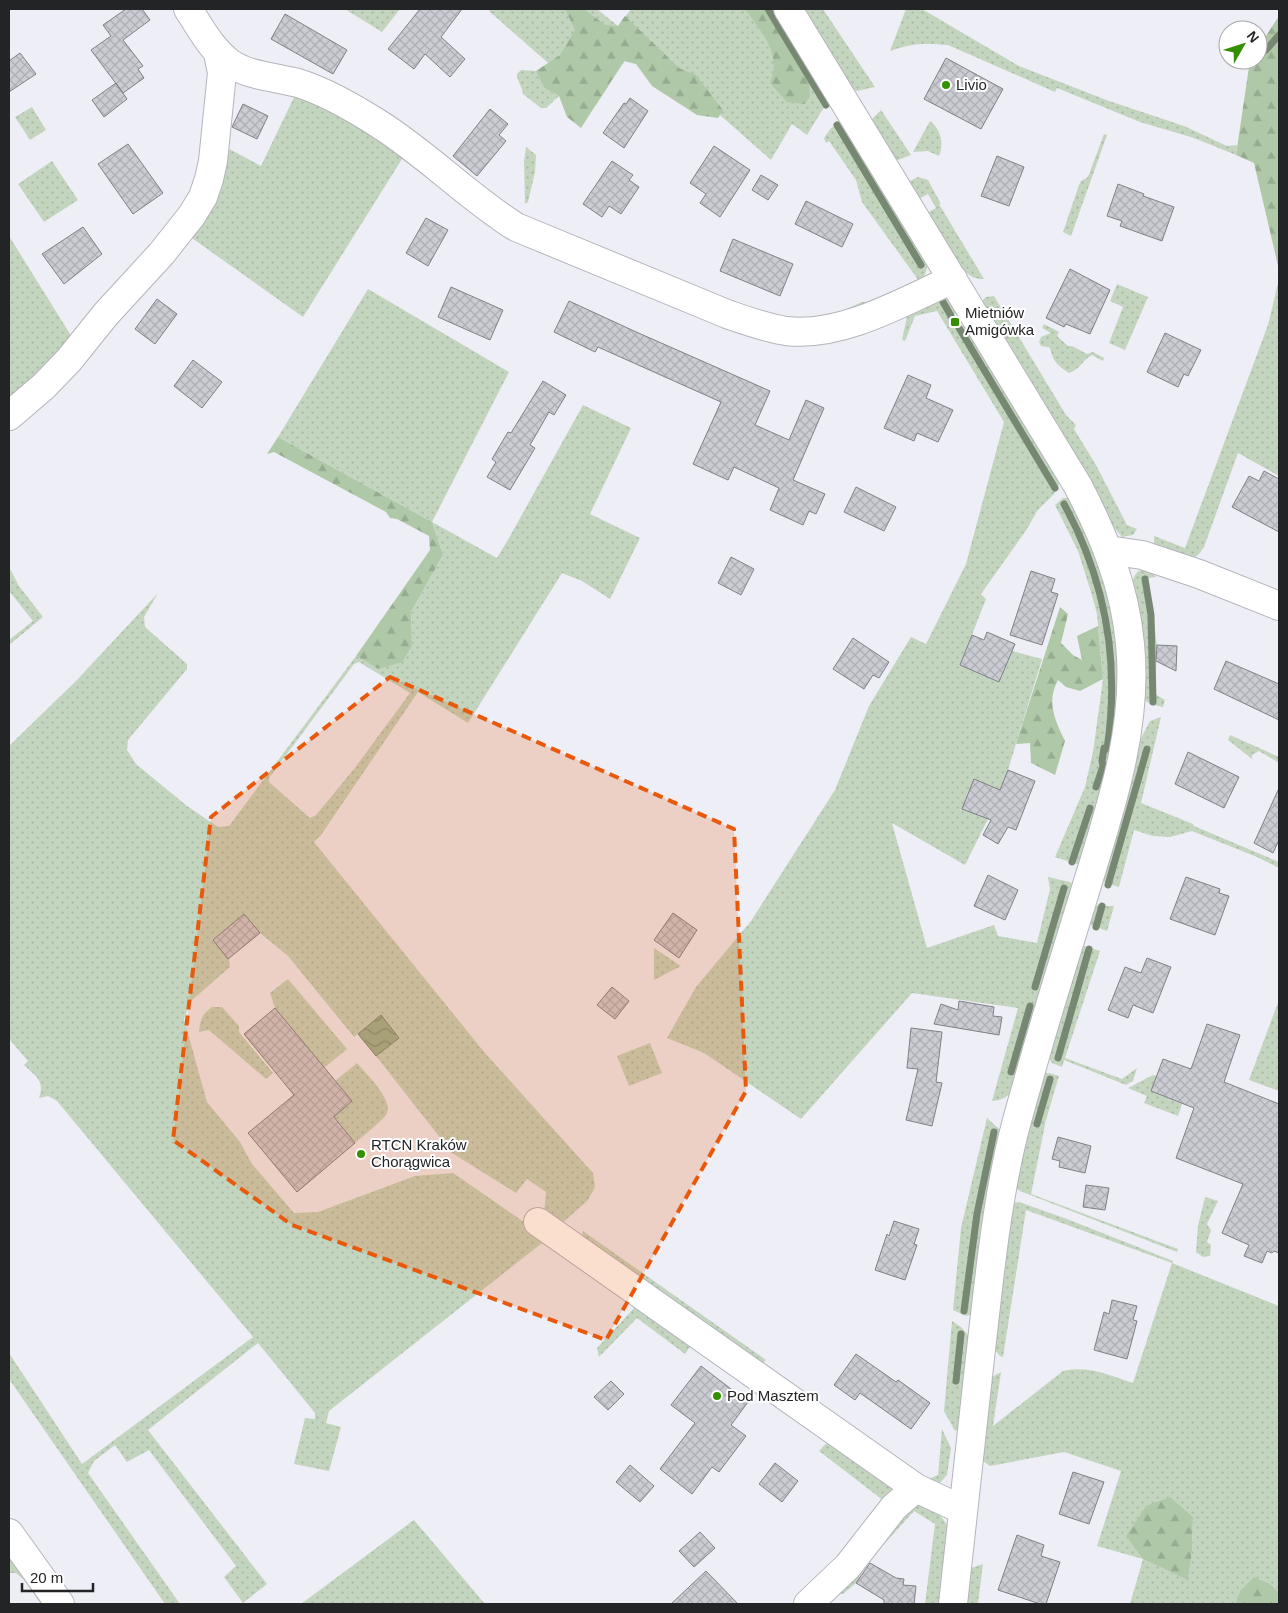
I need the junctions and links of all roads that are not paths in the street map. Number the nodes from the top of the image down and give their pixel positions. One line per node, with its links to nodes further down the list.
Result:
1 (188, 9): 3 (street)
2 (788, 9): 4 (street)
3 (218, 53): 4 (street); 5 (street)
4 (953, 279): 6 (street)
5 (9, 416)
6 (1108, 550): 7 (street); 10 (street)
7 (1279, 606)
8 (538, 1222): 9 (street)
9 (916, 1488): 10 (street); 13 (street)
10 (964, 1510): 14 (street)
11 (9, 1533): 12 (street)
12 (60, 1604)
13 (808, 1604)
14 (953, 1604)

